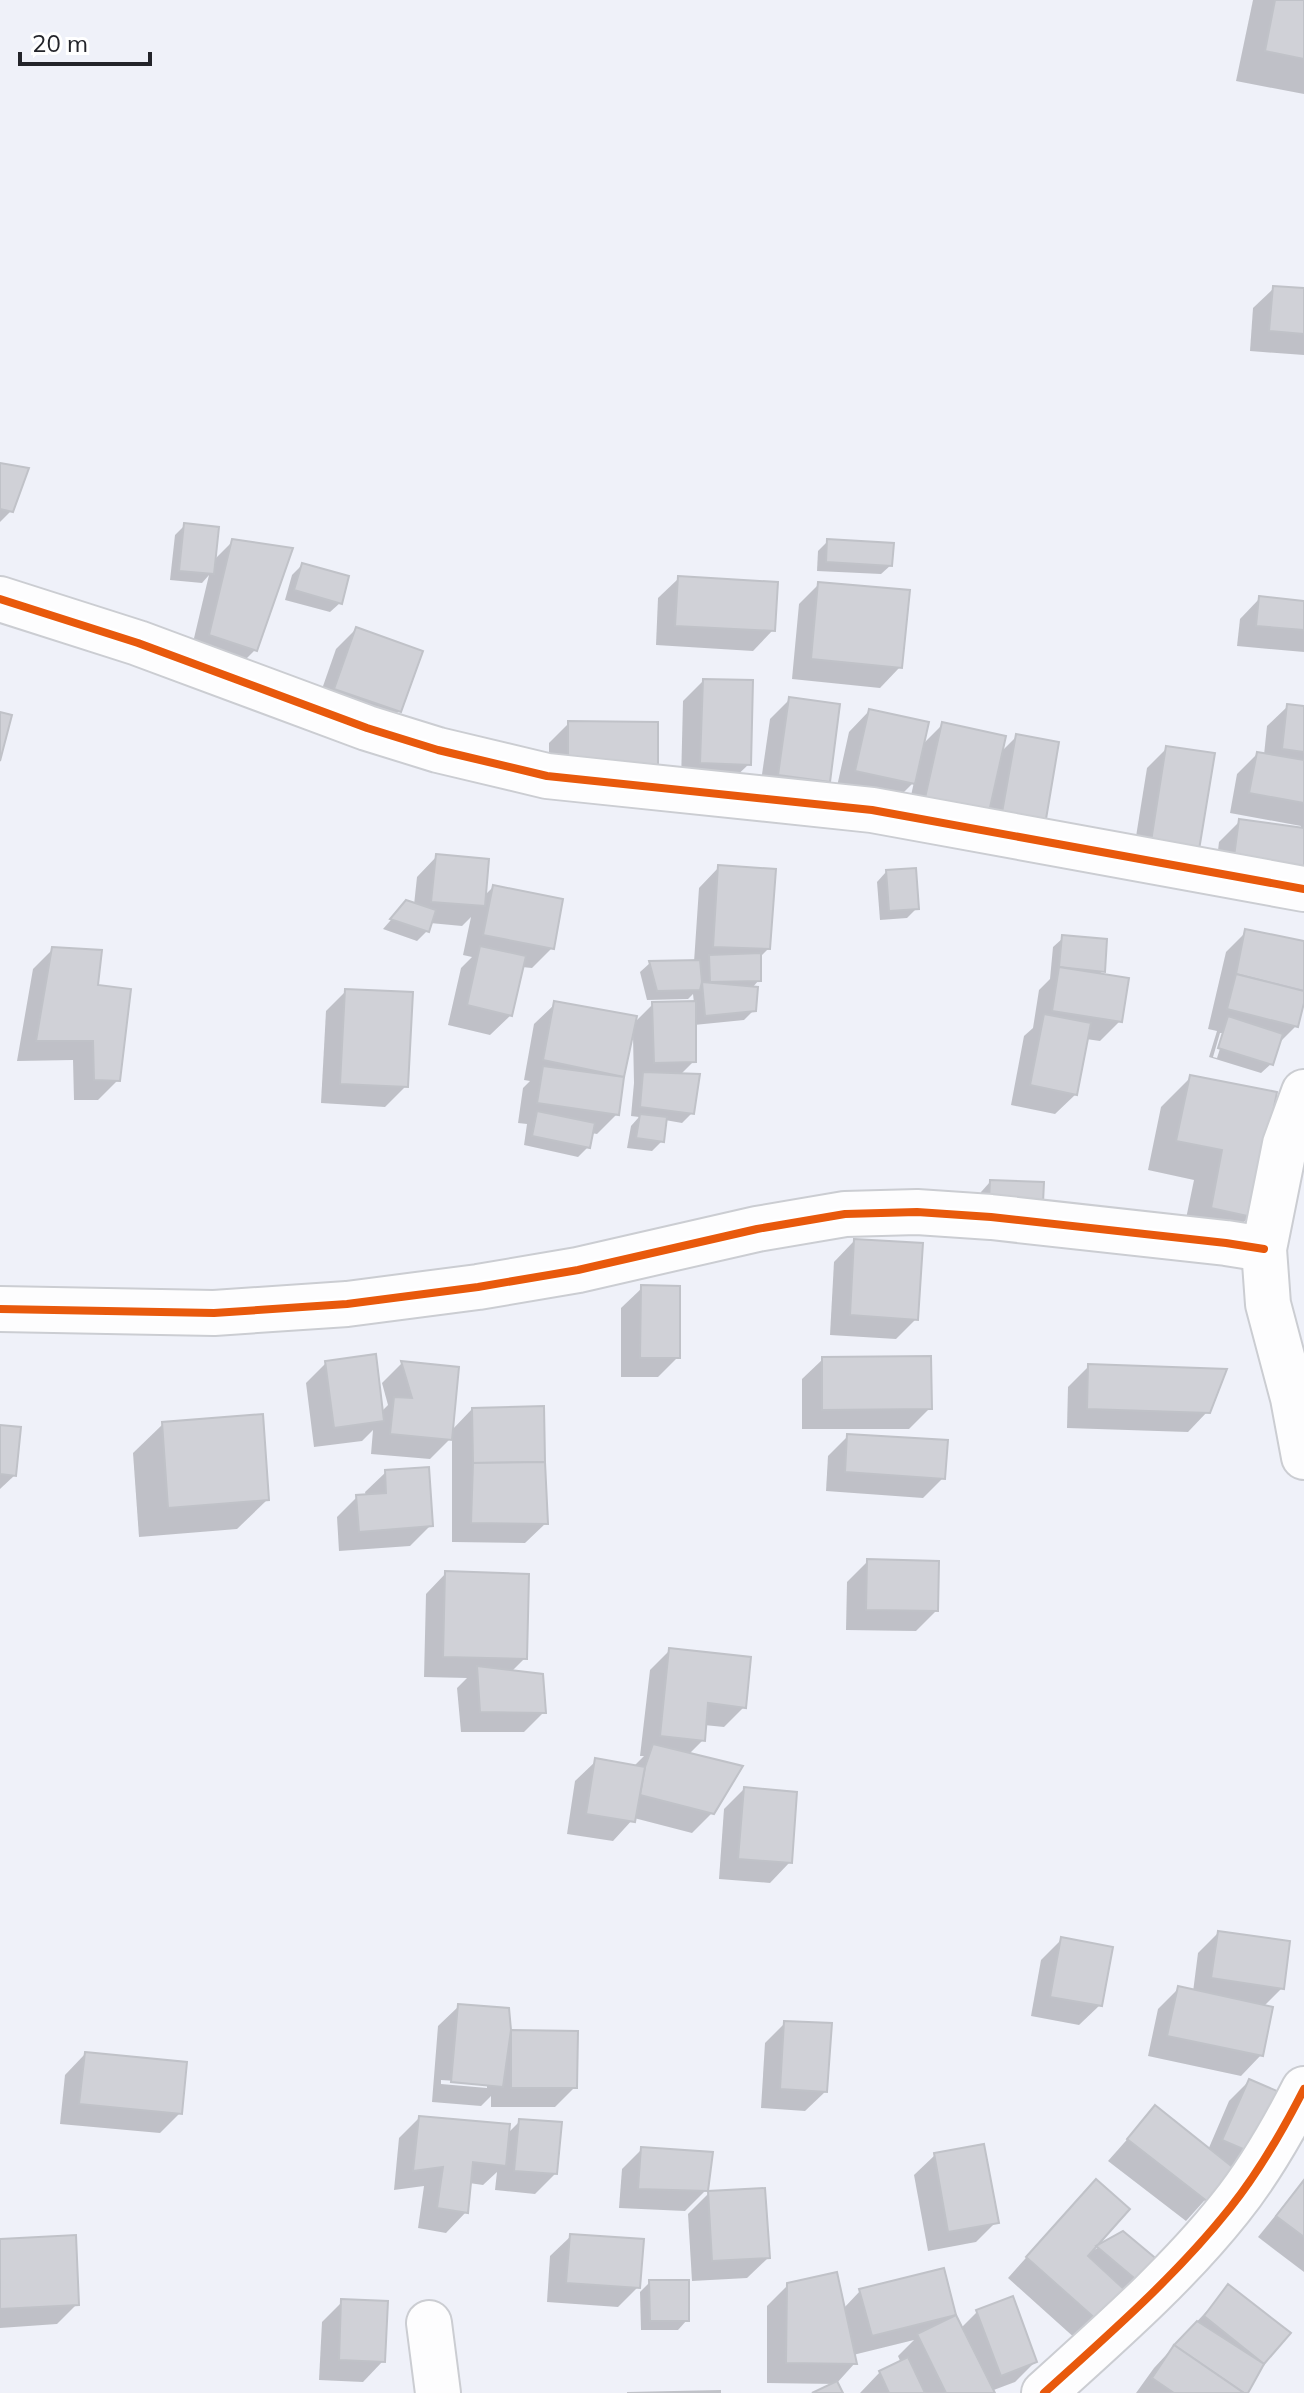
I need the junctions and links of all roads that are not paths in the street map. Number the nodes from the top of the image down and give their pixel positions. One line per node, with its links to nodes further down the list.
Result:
1 (0, 599): 2 (street)
2 (1304, 889)
3 (1304, 1092): 4 (street)
4 (1264, 1249): 5 (street); 6 (street)
5 (0, 1309)
6 (1304, 1457)
7 (1304, 2089): 10 (street)
8 (429, 2323): 9 (street)
9 (438, 2393)
10 (1044, 2393)

